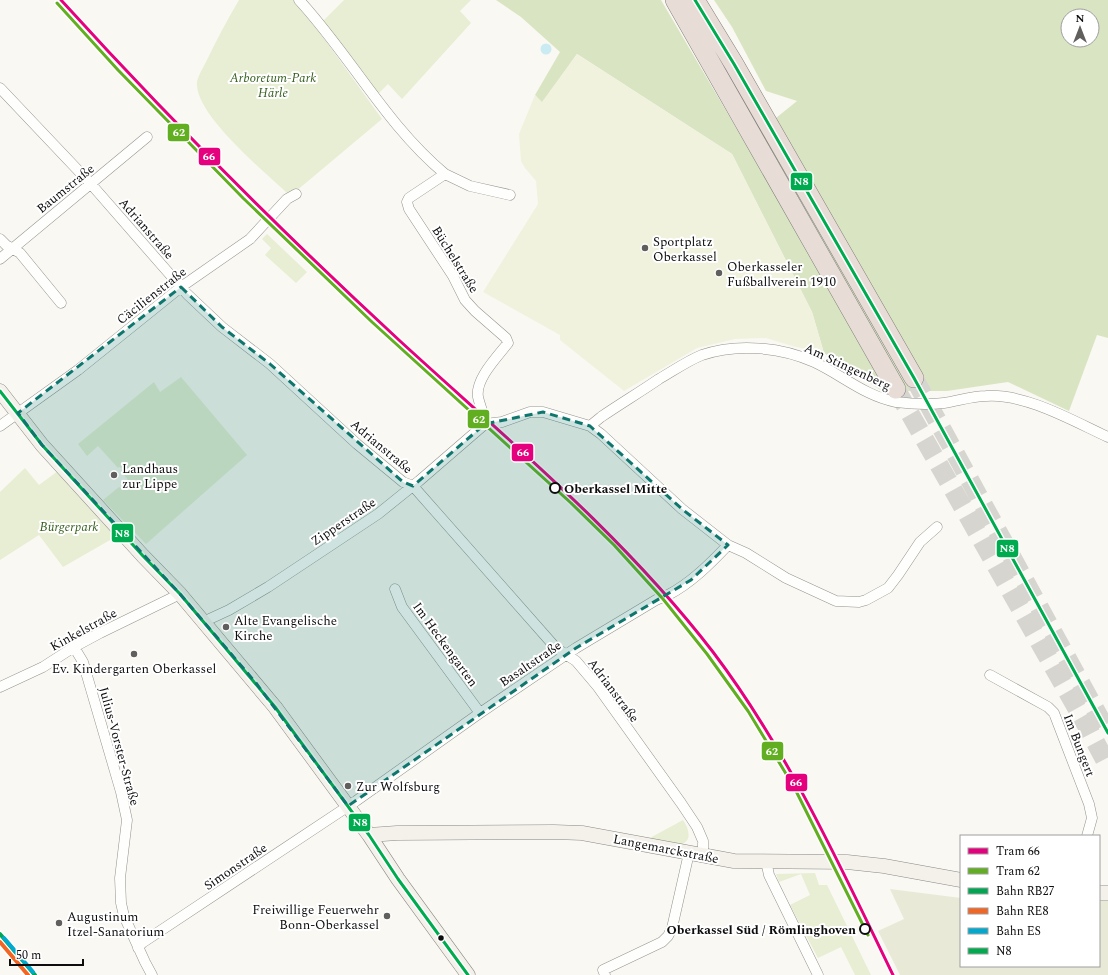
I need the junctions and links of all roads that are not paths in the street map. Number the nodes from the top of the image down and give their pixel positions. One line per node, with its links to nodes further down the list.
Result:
1 (299, 0): 6 (street)
2 (675, 0): 16 (highway)
3 (695, 0): 15 (highway)
4 (0, 88): 7 (street, Adrianstraße)
5 (147, 137): 7 (street, Baumstraße)
6 (445, 174): 9 (street); 19 (street, Büchelstraße)
7 (91, 184): 11 (street, Baumstraße); 13 (street, Adrianstraße)
8 (296, 194): 13 (street, Cäcilienstraße)
9 (510, 195)
10 (0, 239): 11 (street)
11 (12, 249): 12 (street, Baumstraße); 14 (street)
12 (0, 260)
13 (181, 287): 18 (street, Cäcilienstraße); 23 (street, Adrianstraße)
14 (60, 302)
15 (914, 378)
16 (896, 389)
17 (0, 391): 18 (main road)
18 (18, 413): 20 (street, Cäcilienstraße); 27 (main road)
19 (485, 424): 21 (street); 23 (street, Zipperstraße)
20 (0, 426)
21 (590, 426): 22 (street, Am Stingenberg); 25 (street)
22 (1108, 437)
23 (413, 486): 28 (street, Zipperstraße); 30 (street, Adrianstraße)
24 (937, 527): 25 (street)
25 (728, 545): 30 (street, Basaltstraße)
26 (396, 589): 33 (street, Im Heckengarten)
27 (180, 594): 28 (main road); 29 (street, Kinkelstraße)
28 (204, 622): 34 (main road)
29 (74, 647): 32 (street, Kinkelstraße); 40 (street, Julius-Vorster-Straße)
30 (566, 655): 33 (street, Basaltstraße); 37 (street, Adrianstraße)
31 (990, 675): 36 (street, Im Bungert)
32 (0, 687)
33 (480, 713): 34 (street, Basaltstraße)
34 (348, 806): 35 (main road); 40 (street, Simonstraße)
35 (369, 835): 37 (main road, Langemarckstraße); 42 (main road)
36 (1087, 835)
37 (696, 855): 38 (main road, Langemarckstraße); 43 (street, Adrianstraße)
38 (766, 861): 39 (main road, Langemarckstraße); 44 (street)
39 (960, 880)
40 (138, 948): 41 (street, Julius-Vorster-Straße)
41 (152, 975)
42 (468, 975)
43 (605, 975)
44 (818, 975)

